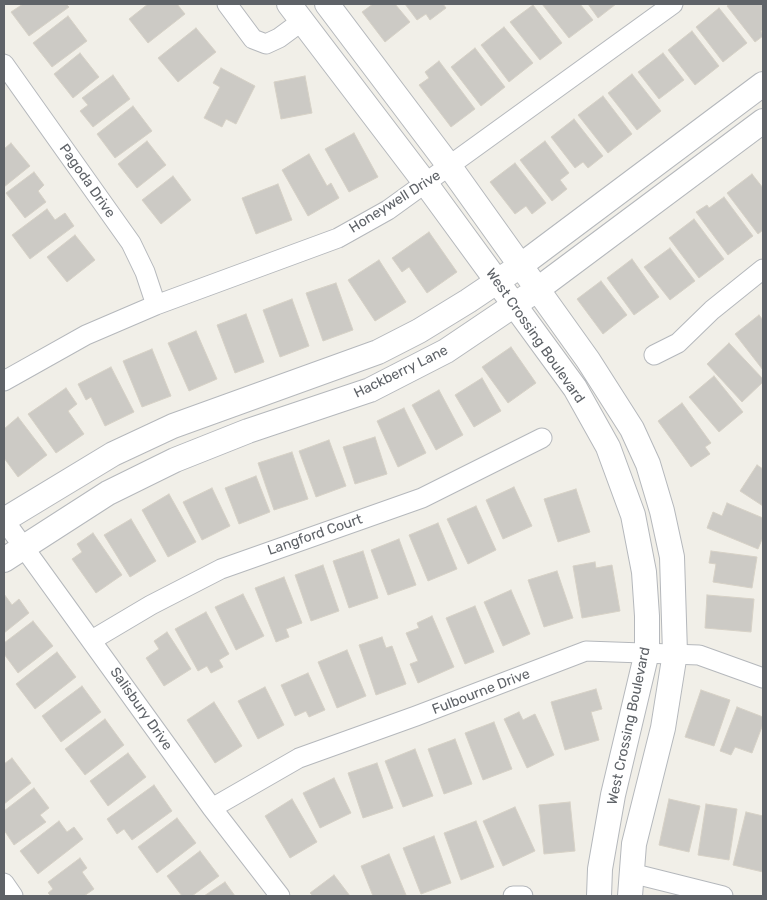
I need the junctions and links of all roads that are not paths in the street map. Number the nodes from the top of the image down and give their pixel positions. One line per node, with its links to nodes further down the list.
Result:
1 (227, 4): 4 (street)
2 (327, 4): 8 (street, West Crossing Boulevard)
3 (673, 4): 8 (street, Honeywell Drive)
4 (295, 12): 9 (street, West Crossing Boulevard)
5 (4, 64): 14 (street, Pagoda Drive)
6 (763, 84): 10 (street, Hackberry Lane)
7 (763, 121): 13 (street, Hackberry Lane)
8 (450, 167): 9 (street, Honeywell Drive); 10 (street, West Crossing Boulevard)
9 (426, 184): 12 (street, West Crossing Boulevard); 14 (street, Honeywell Drive)
10 (520, 266): 12 (street, Hackberry Lane); 13 (street, West Crossing Boulevard)
11 (763, 269): 16 (street)
12 (497, 282): 15 (street, West Crossing Boulevard); 19 (street, Hackberry Lane)
13 (538, 290): 15 (street, Hackberry Lane); 24 (street, West Crossing Boulevard)
14 (156, 305): 17 (street, Honeywell Drive)
15 (514, 306): 20 (street, Hackberry Lane); 23 (street, West Crossing Boulevard)
16 (654, 355)
17 (4, 381)
18 (542, 438): 22 (street, Langford Court)
19 (4, 520): 20 (street, Salisbury Drive)
20 (23, 546): 21 (street, Hackberry Lane); 22 (street, Salisbury Drive)
21 (4, 560)
22 (92, 640): 26 (street, Salisbury Drive)
23 (647, 652): 24 (street, Fulbourne Drive); 26 (street, Fulbourne Drive); 33 (street, West Crossing Boulevard)
24 (675, 653): 25 (street, Fulbourne Drive); 28 (street, West Crossing Boulevard)
25 (763, 678)
26 (212, 808): 30 (street, Salisbury Drive)
27 (4, 883): 29 (street)
28 (630, 885): 34 (street)
29 (14, 896)
30 (280, 896)
31 (513, 896): 32 (street)
32 (523, 896)
33 (599, 896)
34 (722, 896)

